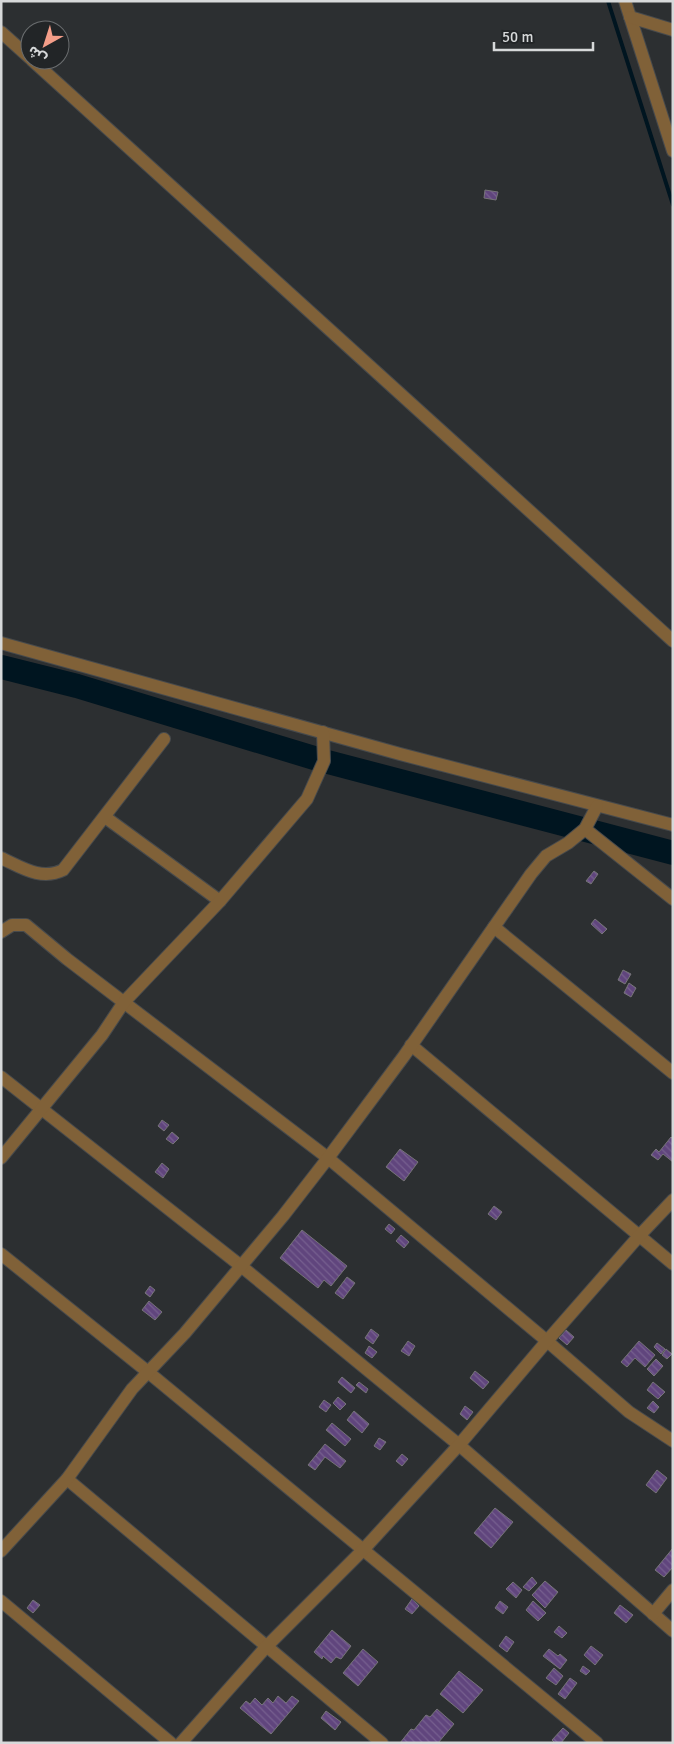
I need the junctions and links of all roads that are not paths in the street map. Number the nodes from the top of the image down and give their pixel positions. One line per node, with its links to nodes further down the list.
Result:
1 (625, 1): 2 (street)
2 (630, 17): 3 (street); 7 (street)
3 (673, 30)
4 (1, 32): 5 (street)
5 (20, 49)
6 (43, 70): 8 (street)
7 (673, 151)
8 (673, 641)
9 (1, 643): 10 (street)
10 (323, 732): 12 (street); 18 (street)
11 (164, 739): 13 (street)
12 (597, 806): 14 (street); 15 (street)
13 (105, 817): 16 (street); 18 (street)
14 (673, 825)
15 (585, 830): 17 (street); 19 (street)
16 (1, 858)
17 (673, 899)
18 (220, 900): 21 (street)
19 (494, 927): 22 (street); 23 (street)
20 (1, 932): 21 (street)
21 (124, 1002): 25 (street); 27 (street)
22 (411, 1045): 27 (street); 29 (street)
23 (673, 1073)
24 (1, 1077): 25 (street)
25 (42, 1108): 26 (street); 32 (street)
26 (1, 1158)
27 (328, 1158): 32 (street); 33 (street)
28 (673, 1200): 29 (street)
29 (639, 1236): 31 (street); 33 (street)
30 (1, 1254): 34 (street)
31 (673, 1264)
32 (241, 1266): 34 (street); 36 (street)
33 (547, 1341): 35 (street); 36 (street)
34 (148, 1372): 37 (street); 38 (street)
35 (673, 1441)
36 (459, 1445): 38 (street); 42 (street)
37 (67, 1479): 39 (street); 44 (street)
38 (363, 1550): 44 (street); 48 (street)
39 (1, 1551)
40 (673, 1590): 42 (street)
41 (1, 1601): 45 (street)
42 (653, 1614): 43 (street)
43 (673, 1631)
44 (266, 1647): 46 (street); 47 (street)
45 (171, 1743)
46 (181, 1743)
47 (382, 1743)
48 (597, 1743)

